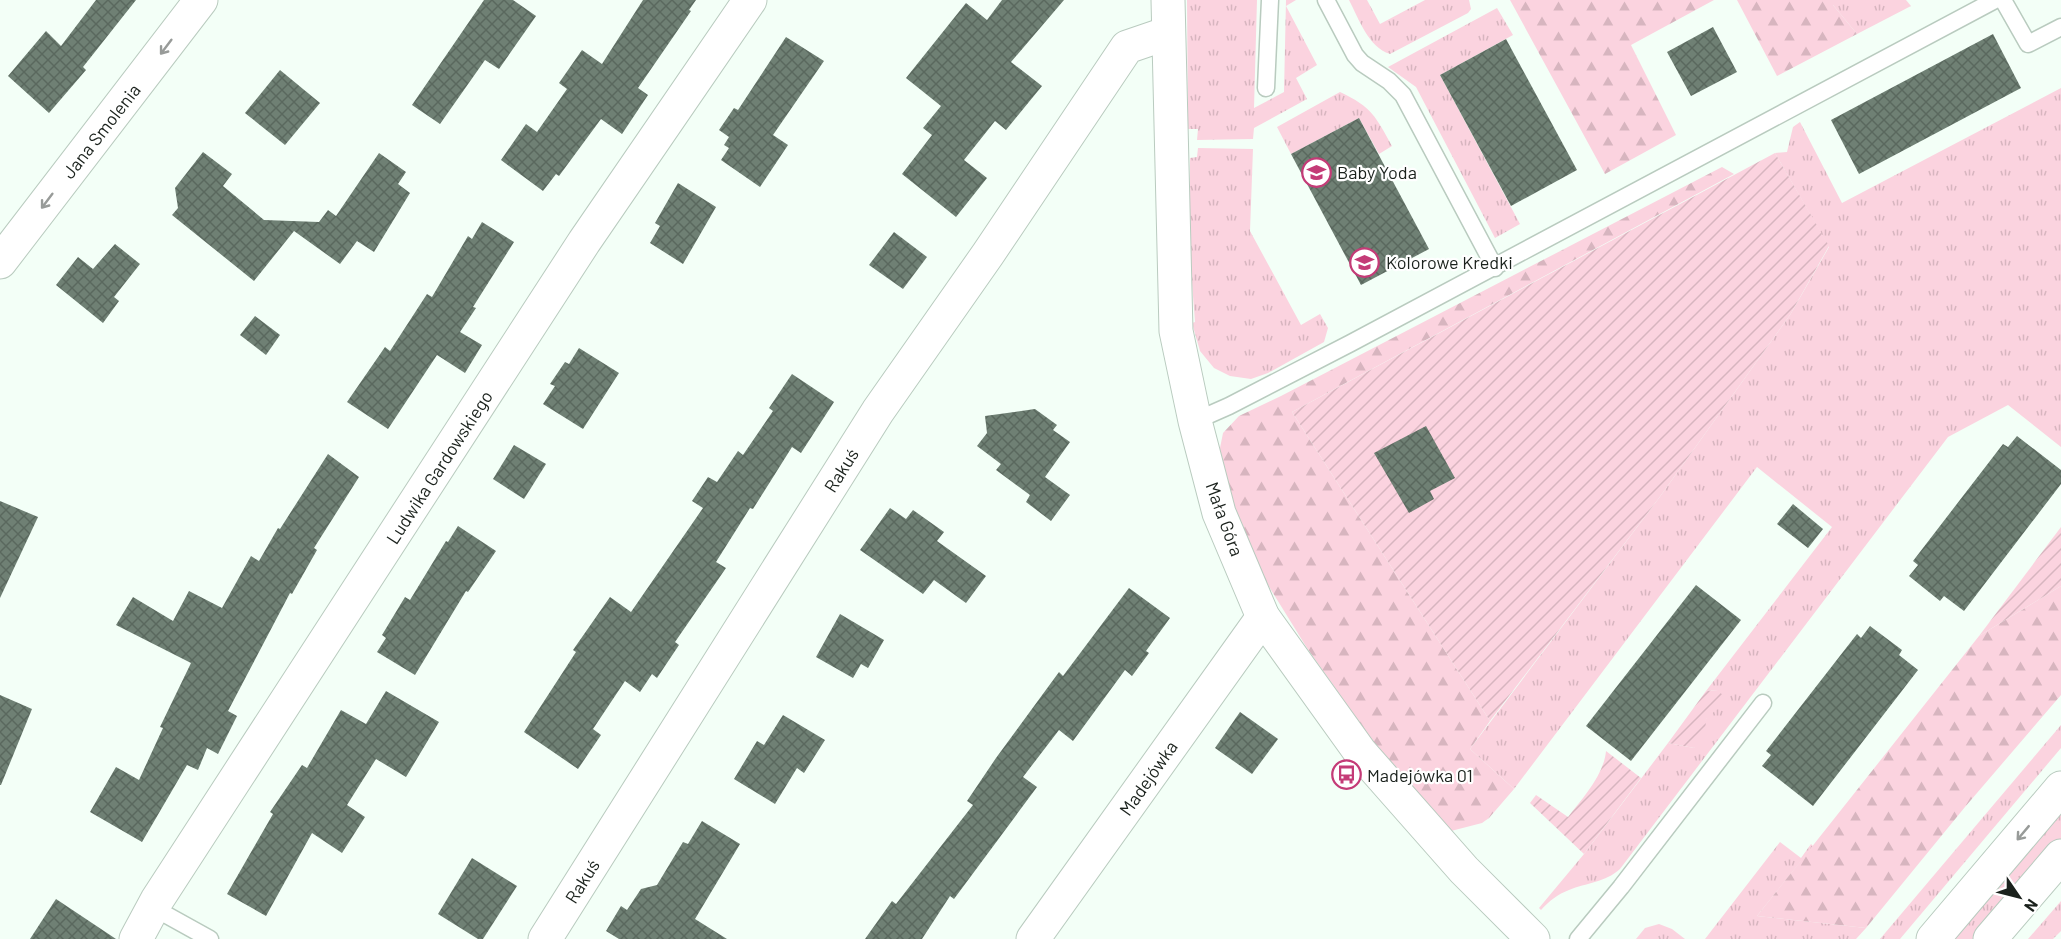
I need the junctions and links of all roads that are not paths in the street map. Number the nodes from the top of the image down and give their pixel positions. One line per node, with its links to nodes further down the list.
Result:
1 (201, 0): 11 (street, Jana Smolenia, one-way to 11)
2 (750, 0): 18 (street, Ludwika Gardowskiego)
3 (1168, 0): 9 (street, Mała Góra)
4 (1270, 0): 10 (lane)
5 (1326, 0): 12 (lane)
6 (1995, 0): 12 (lane)
7 (2003, 0): 8 (lane)
8 (2061, 27)
9 (1168, 33): 13 (street, Mała Góra); 21 (street, Rakuś)
10 (1266, 88)
11 (0, 262)
12 (1494, 268): 13 (lane)
13 (1195, 421): 14 (street, Mała Góra)
14 (1263, 617): 22 (street, Madejówka); 23 (street, Mała Góra)
15 (1763, 703): 24 (lane)
16 (2061, 788): 25 (street, one-way to 25)
17 (2061, 856): 26 (street)
18 (154, 908): 19 (street, Ludwika Gardowskiego); 20 (lane)
19 (136, 939)
20 (210, 939)
21 (545, 939)
22 (1033, 939)
23 (1533, 939)
24 (1578, 939)
25 (1933, 939)
26 (1990, 939)

